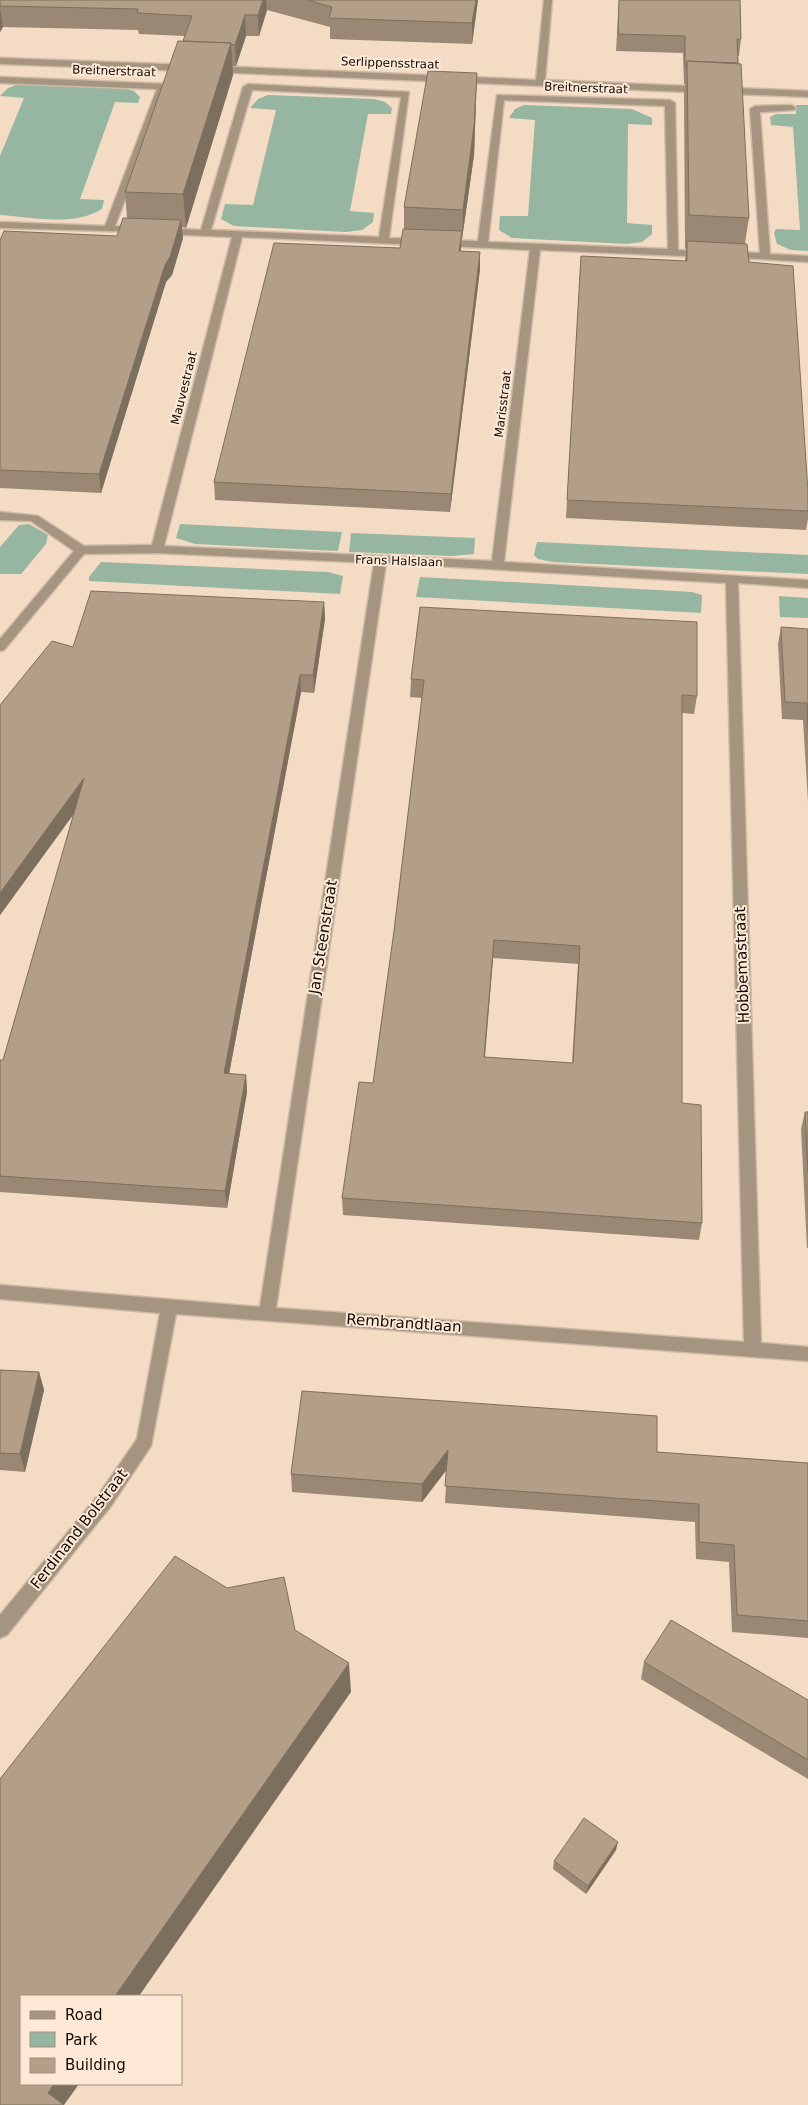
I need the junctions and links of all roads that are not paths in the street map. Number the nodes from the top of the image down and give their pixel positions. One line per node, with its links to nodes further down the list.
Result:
1 (548, 0): 4 (street)
2 (0, 61): 4 (street, Serlippensstraat)
3 (0, 80): 8 (street, Breitnerstraat)
4 (540, 82): 5 (street, Serlippensstraat)
5 (808, 94)
6 (791, 108): 15 (street)
7 (0, 225): 8 (street)
8 (109, 229): 9 (street)
9 (204, 233): 10 (street); 11 (street)
10 (238, 234): 11 (street); 18 (street, Mauvestraat)
11 (383, 241): 12 (street)
12 (483, 245): 13 (street); 14 (street, Breitnerstraat)
13 (535, 247): 14 (street); 21 (street, Marisstraat)
14 (673, 253): 15 (street)
15 (765, 257): 16 (street)
16 (808, 259)
17 (0, 516): 19 (street)
18 (157, 549): 19 (street, Frans Halslaan); 20 (street, Frans Halslaan)
19 (81, 550): 24 (street)
20 (380, 561): 21 (street, Frans Halslaan); 27 (street, Jan Steenstraat)
21 (498, 565): 22 (street, Frans Halslaan)
22 (732, 580): 23 (street, Frans Halslaan); 28 (street, Hobbemastraat)
23 (808, 584)
24 (0, 647)
25 (0, 1292): 26 (street, Rembrandtlaan)
26 (169, 1307): 27 (street, Rembrandtlaan); 30 (street, Ferdinand Bolstraat)
27 (267, 1313): 28 (street, Rembrandtlaan)
28 (753, 1350): 29 (street, Rembrandtlaan)
29 (808, 1354)
30 (0, 1629)

